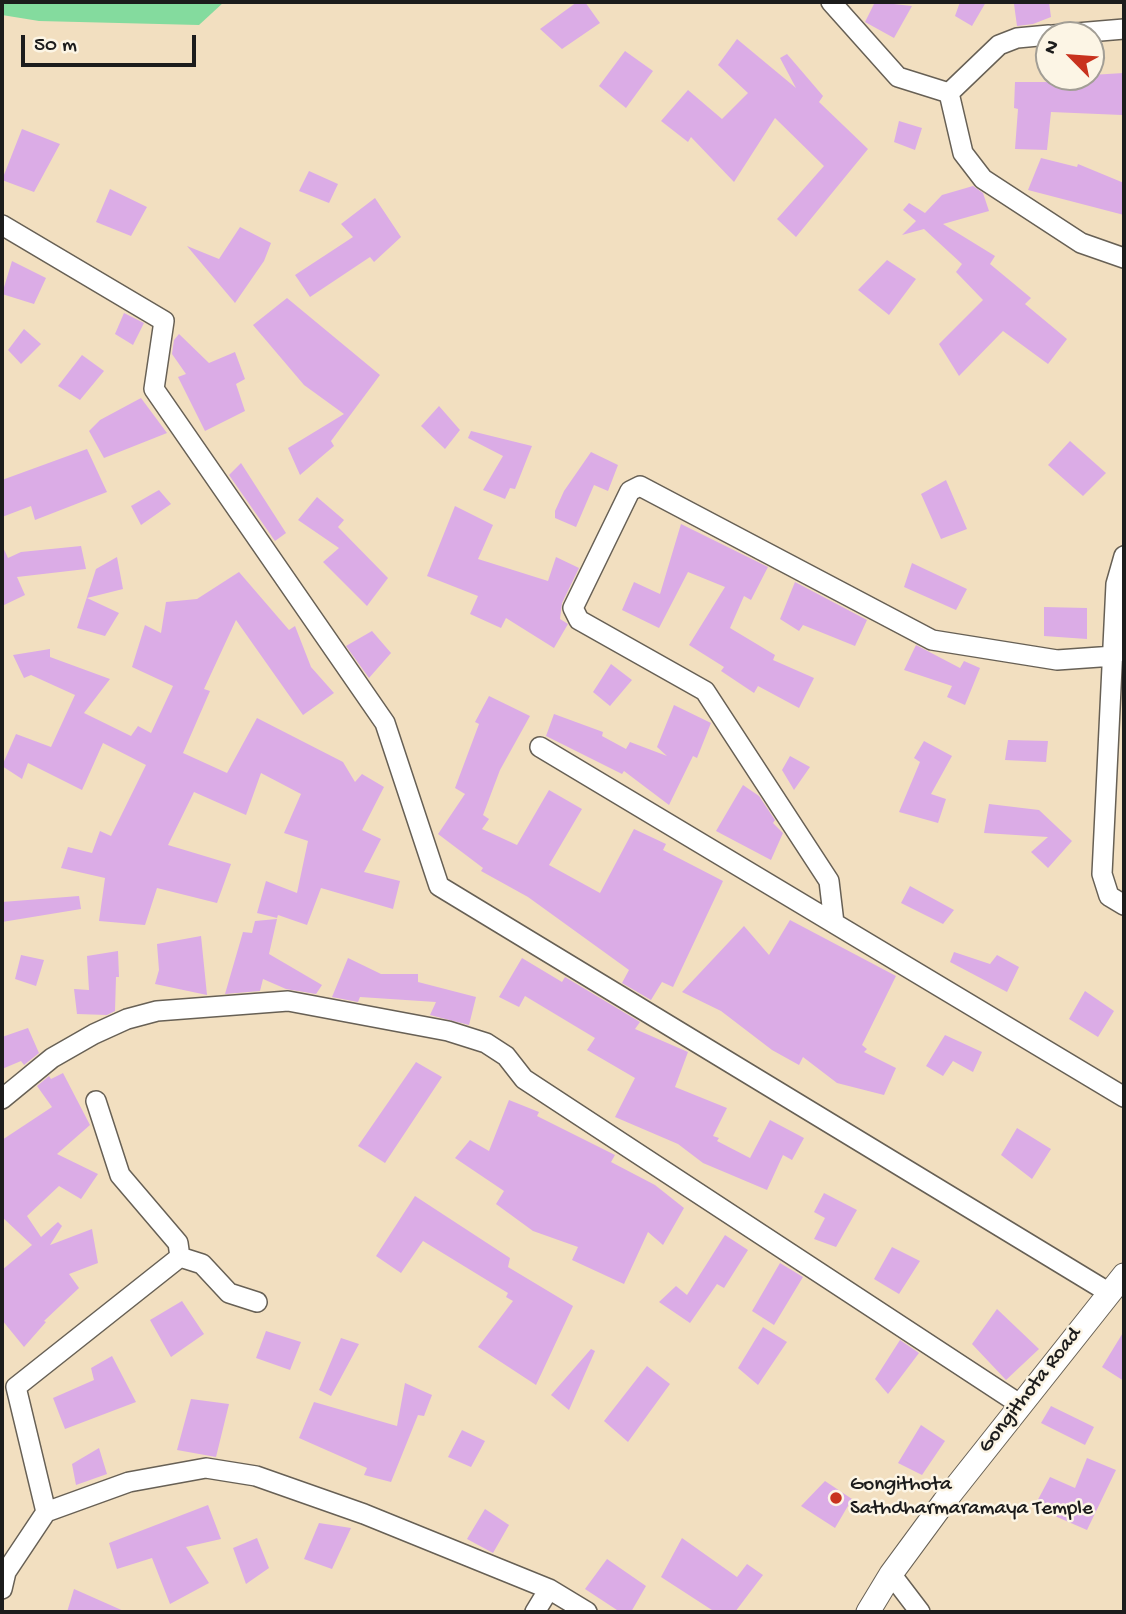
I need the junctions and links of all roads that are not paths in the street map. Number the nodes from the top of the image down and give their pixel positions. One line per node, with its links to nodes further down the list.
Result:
1 (831, 2): 5 (street)
2 (1124, 29): 3 (street)
3 (1105, 31)
4 (1035, 36): 5 (street)
5 (949, 93): 7 (street)
6 (2, 225): 17 (street)
7 (1124, 258)
8 (1124, 556): 9 (street)
9 (1114, 656): 11 (street); 12 (street)
10 (540, 747): 12 (street)
11 (1124, 905)
12 (834, 923): 13 (street)
13 (1124, 1097)
14 (2, 1099): 19 (street)
15 (96, 1101): 16 (street)
16 (180, 1257): 18 (street); 20 (street)
17 (1116, 1283): 19 (street, Gongithota Road)
18 (257, 1302)
19 (1021, 1405): 21 (street, Gongithota Road)
20 (46, 1512): 22 (street); 23 (street)
21 (891, 1574): 26 (street, Gongithota Road); 27 (street)
22 (549, 1588): 24 (street); 25 (street)
23 (2, 1589)
24 (535, 1612)
25 (587, 1612)
26 (869, 1612)
27 (920, 1612)

